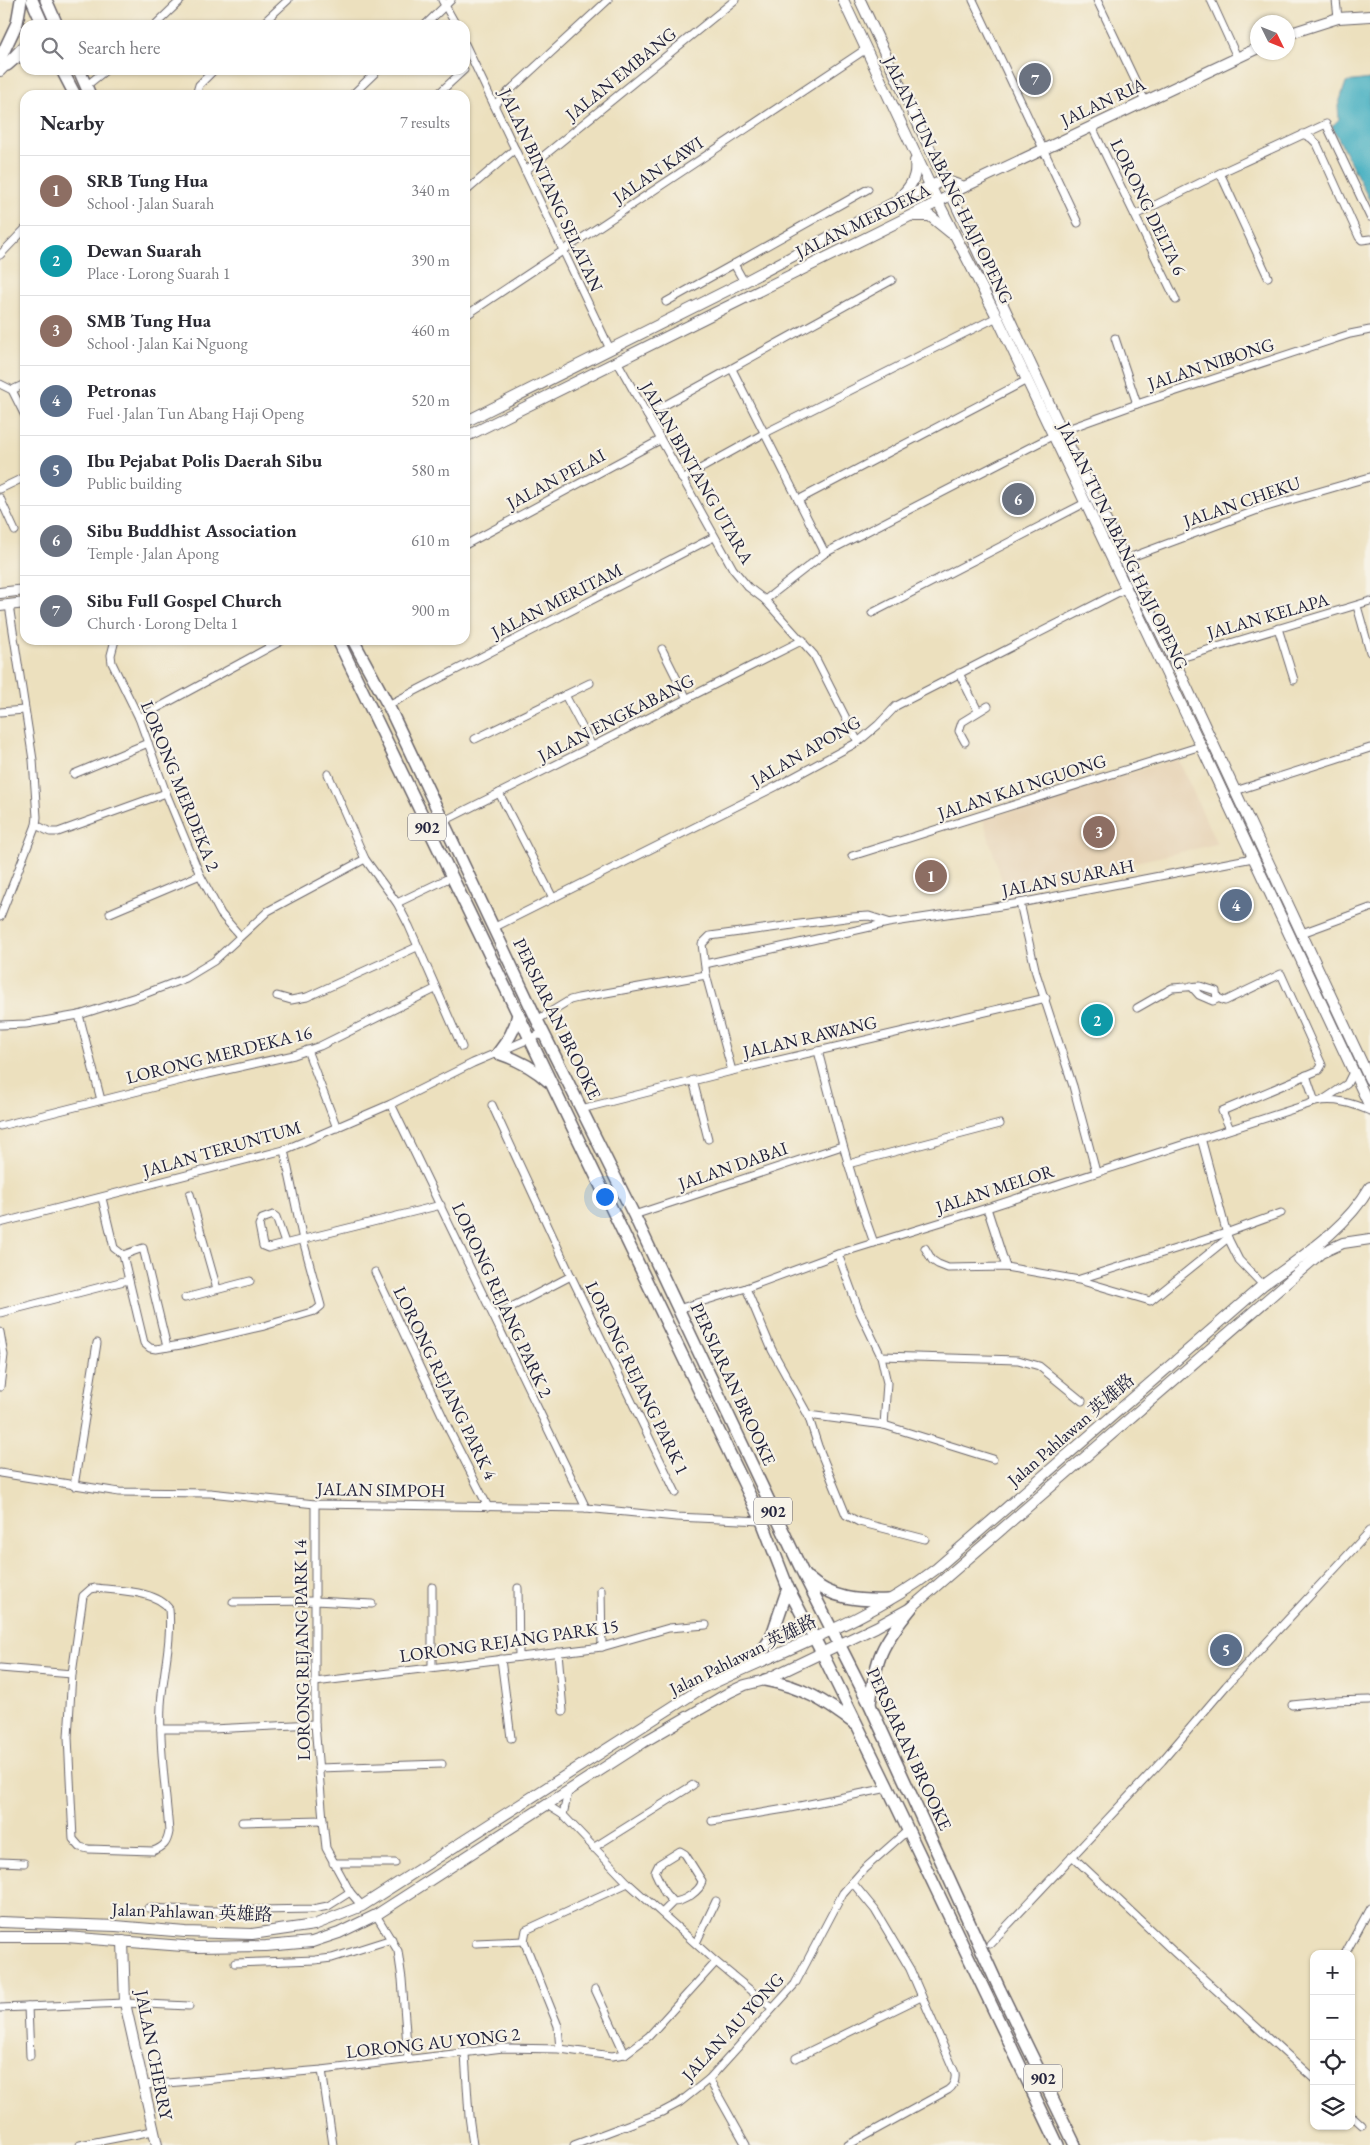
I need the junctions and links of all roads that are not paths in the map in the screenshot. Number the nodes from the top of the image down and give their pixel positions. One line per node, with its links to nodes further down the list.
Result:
1 (21, 0): 32 (main road)
2 (32, 0): 17 (main road)
3 (181, 0): 20 (street)
4 (288, 0): 21 (street)
5 (608, 0): 47 (street)
6 (735, 0): 53 (street, JALAN EMBANG)
7 (843, 0): 26 (main road, JALAN TUN ABANG HAJI OPENG)
8 (860, 0): 55 (main road, JALAN TUN ABANG HAJI OPENG)
9 (973, 0): 50 (street)
10 (1097, 0): 46 (street)
11 (1212, 0): 30 (street)
12 (1336, 0): 16 (street)
13 (446, 2): 22 (street); 23 (street)
14 (47, 4): 18 (main road); 19 (main road)
15 (1370, 16): 16 (main road)
16 (1338, 18): 24 (main road)
17 (40, 20)
18 (42, 20)
19 (55, 20)
20 (160, 20)
21 (267, 20)
22 (430, 20)
23 (454, 20)
24 (1295, 32)
25 (20, 49): 32 (main road)
26 (866, 49): 52 (main road, JALAN TUN ABANG HAJI OPENG); 70 (street, JALAN KAWI)
27 (1250, 52): 30 (main road, JALAN RIA)
28 (470, 55): 31 (street, JALAN BINTANG SELATAN)
29 (20, 56): 32 (main road)
30 (1238, 57): 46 (main road, JALAN RIA)
31 (473, 62): 33 (street); 47 (street, JALAN BINTANG SELATAN)
32 (2, 65)
33 (470, 65)
34 (64, 75): 40 (main road)
35 (81, 75): 41 (main road)
36 (102, 75): 42 (street)
37 (209, 75): 43 (street)
38 (373, 75): 44 (street)
39 (460, 75): 45 (street)
40 (72, 90)
41 (88, 90)
42 (89, 90)
43 (198, 90)
44 (357, 90)
45 (443, 90)
46 (1145, 101): 48 (main road, JALAN RIA)
47 (494, 105): 51 (street, JALAN BINTANG SELATAN)
48 (1092, 126): 50 (main road, JALAN RIA); 63 (street, LORONG DELTA 6)
49 (1303, 134): 54 (street); 64 (street); 68 (street)
50 (1043, 148): 57 (main road, JALAN RIA); 66 (street)
51 (515, 149): 53 (street, JALAN BINTANG SELATAN); 58 (street)
52 (913, 149): 56 (main road, JALAN TUN ABANG HAJI OPENG); 61 (main road)
53 (525, 171): 70 (street, JALAN BINTANG SELATAN)
54 (1220, 173): 63 (street); 73 (street)
55 (944, 180): 56 (main road, JALAN MERDEKA); 57 (main road, JALAN MERDEKA); 60 (main road, JALAN TUN ABANG HAJI OPENG)
56 (930, 186): 61 (main road, JALAN MERDEKA); 62 (main road, JALAN TUN ABANG HAJI OPENG)
57 (964, 187): 60 (main road, JALAN MERDEKA)
58 (470, 188)
59 (868, 189): 72 (street)
60 (951, 195): 62 (main road, JALAN MERDEKA); 93 (main road, JALAN TUN ABANG HAJI OPENG)
61 (895, 202): 75 (main road, JALAN MERDEKA)
62 (938, 202): 65 (main road, JALAN MERDEKA); 69 (main road, JALAN TUN ABANG HAJI OPENG)
63 (1135, 215): 76 (street, LORONG DELTA 6)
64 (1370, 217)
65 (904, 218): 69 (main road); 83 (main road, JALAN MERDEKA)
66 (1078, 223)
67 (20, 234): 71 (street)
68 (1370, 239)
69 (959, 241): 79 (main road, JALAN TUN ABANG HAJI OPENG)
70 (563, 251): 78 (street, JALAN KAWI); 82 (street, JALAN BINTANG SELATAN)
71 (0, 255)
72 (734, 264): 75 (street); 77 (street)
73 (1268, 277)
74 (892, 280): 84 (street)
75 (744, 282): 82 (main road, JALAN MERDEKA)
76 (1176, 300)
77 (666, 302)
78 (470, 313)
79 (997, 317): 85 (main road, JALAN TUN ABANG HAJI OPENG); 94 (street)
80 (1370, 330): 89 (street, JALAN NIBONG)
81 (1115, 338): 89 (street)
82 (610, 349): 92 (main road, JALAN MERDEKA)
83 (617, 361): 91 (street, JALAN BINTANG UTARA); 95 (main road, JALAN MERDEKA)
84 (732, 369): 91 (street); 94 (street)
85 (1027, 380): 96 (main road, JALAN TUN ABANG HAJI OPENG); 103 (street)
86 (0, 384): 88 (street)
87 (20, 386): 88 (street)
88 (12, 390): 90 (street)
89 (1137, 404): 93 (street, JALAN NIBONG)
90 (20, 406)
91 (647, 415): 97 (street, JALAN BINTANG UTARA)
92 (470, 419)
93 (1062, 431): 109 (main road, JALAN TUN ABANG HAJI OPENG)
94 (766, 433): 100 (street); 103 (street)
95 (470, 434)
96 (1052, 436): 104 (main road, JALAN TUN ABANG HAJI OPENG); 108 (street)
97 (660, 440): 100 (street, JALAN BINTANG UTARA); 107 (street, JALAN PELAI)
98 (1370, 477): 109 (street, JALAN CHEKU)
99 (20, 479): 101 (street)
100 (682, 479): 106 (street, JALAN BINTANG UTARA)
101 (0, 489)
102 (0, 498): 105 (street)
103 (798, 500): 108 (street)
104 (1085, 503): 110 (main road, JALAN TUN ABANG HAJI OPENG); 118 (street)
105 (15, 531)
106 (714, 537): 113 (street, JALAN BINTANG UTARA); 133 (street, JALAN MERITAM)
107 (470, 542)
108 (825, 553): 113 (street)
109 (1126, 559): 127 (main road, JALAN TUN ABANG HAJI OPENG)
110 (1126, 589): 128 (street, JALAN APONG); 144 (main road, JALAN TUN ABANG HAJI OPENG)
111 (20, 590): 112 (main road)
112 (0, 592)
113 (765, 600): 120 (street, JALAN BINTANG UTARA)
114 (1370, 601): 117 (street, JALAN KELAPA)
115 (20, 604): 116 (main road)
116 (5, 605): 135 (street)
117 (1357, 606): 119 (street, JALAN KELAPA); 126 (street)
118 (872, 613)
119 (1278, 628): 127 (street, JALAN KELAPA); 129 (street)
120 (803, 640): 132 (street, JALAN ENGKABANG); 140 (street, JALAN BINTANG UTARA)
121 (114, 645): 138 (street, LORONG MERDEKA 2)
122 (274, 645): 138 (street)
123 (340, 645): 157 (main road, PERSIARAN BROOKE / 902)
124 (356, 645): 133 (main road, PERSIARAN BROOKE / 902)
125 (662, 650): 132 (street)
126 (1370, 652)
127 (1174, 660): 148 (main road, JALAN TUN ABANG HAJI OPENG)
128 (959, 674): 136 (street); 140 (street, JALAN APONG)
129 (1294, 680)
130 (590, 683): 131 (street)
131 (565, 695): 139 (street); 143 (street)
132 (687, 699): 143 (street, JALAN ENGKABANG)
133 (388, 705): 151 (main road, PERSIARAN BROOKE / 902)
134 (988, 706): 136 (street)
135 (24, 710): 137 (street); 152 (street)
136 (978, 711): 141 (street)
137 (0, 712)
138 (139, 718): 142 (street, LORONG MERDEKA 2)
139 (475, 739)
140 (858, 742): 158 (street, JALAN APONG)
141 (965, 742)
142 (148, 743): 146 (street); 149 (street, LORONG MERDEKA 2)
143 (592, 746): 150 (street, JALAN ENGKABANG)
144 (1201, 746): 153 (street, JALAN KAI NGUONG); 154 (main road, JALAN TUN ABANG HAJI OPENG)
145 (1370, 748): 148 (street)
146 (74, 774)
147 (328, 774): 155 (street)
148 (1235, 791): 166 (main road, JALAN TUN ABANG HAJI OPENG)
149 (166, 793): 152 (street); 156 (street, LORONG MERDEKA 2)
150 (498, 793): 151 (street, JALAN ENGKABANG); 158 (street)
151 (442, 822): 165 (main road, PERSIARAN BROOKE / 902)
152 (36, 825): 163 (street)
153 (852, 856)
154 (1253, 858): 160 (street, JALAN SUARAH); 186 (main road, JALAN TUN ABANG HAJI OPENG)
155 (365, 859): 159 (street); 167 (street)
156 (200, 875): 162 (street); 167 (street, LORONG MERDEKA 2)
157 (451, 877): 159 (street); 175 (main road, PERSIARAN BROOKE / 902)
158 (553, 898): 165 (street, JALAN APONG)
159 (397, 903): 168 (street)
160 (1020, 903): 164 (street, JALAN SUARAH); 173 (street)
161 (1370, 908): 166 (street)
162 (110, 913)
163 (0, 916)
164 (888, 923): 169 (street, JALAN SUARAH); 169 (street, JALAN SUARAH)
165 (493, 928): 177 (main road, PERSIARAN BROOKE / 902)
166 (1302, 933): 188 (main road, JALAN TUN ABANG HAJI OPENG)
167 (240, 936): 176 (street)
168 (417, 946): 171 (street); 172 (street)
169 (705, 964): 170 (street, JALAN SUARAH)
170 (706, 975): 177 (street); 185 (street, JALAN SUARAH)
171 (435, 989): 181 (street); 182 (street, LORONG MERDEKA 16)
172 (277, 996)
173 (1046, 998): 183 (street, JALAN RAWANG); 206 (street)
174 (1137, 1008): 187 (street)
175 (518, 1014): 180 (main road, PERSIARAN BROOKE / 902); 184 (main road)
176 (79, 1015): 178 (street); 191 (street)
177 (537, 1020): 179 (main road, PERSIARAN BROOKE / 902)
178 (0, 1025)
179 (543, 1033): 180 (street, JALAN TERUNTUM); 195 (main road, PERSIARAN BROOKE / 902)
180 (530, 1039): 184 (street, JALAN TERUNTUM); 190 (main road, PERSIARAN BROOKE / 902)
181 (462, 1047)
182 (307, 1050): 191 (street, LORONG MERDEKA 16); 199 (street)
183 (818, 1051): 185 (street, JALAN RAWANG); 203 (street)
184 (498, 1053): 190 (main road); 193 (street, JALAN TERUNTUM)
185 (732, 1071): 189 (street, JALAN RAWANG)
186 (1353, 1072): 192 (street, JALAN MELOR); 196 (main road, JALAN TUN ABANG HAJI OPENG)
187 (1306, 1075): 192 (street); 200 (street)
188 (1369, 1077)
189 (693, 1080): 195 (street, JALAN RAWANG); 202 (street)
190 (551, 1084): 252 (main road, PERSIARAN BROOKE / 902)
191 (101, 1100): 198 (street, LORONG MERDEKA 16)
192 (1319, 1101): 196 (street, JALAN MELOR); 200 (street, JALAN MELOR)
193 (391, 1104): 199 (street, JALAN TERUNTUM); 210 (street, LORONG REJANG PARK 2)
194 (492, 1105): 225 (street, LORONG REJANG PARK 1)
195 (582, 1109): 213 (main road, PERSIARAN BROOKE / 902)
196 (1370, 1109)
197 (1000, 1124): 205 (street)
198 (0, 1126)
199 (338, 1128): 204 (street, JALAN TERUNTUM)
200 (1230, 1129): 201 (street, JALAN MELOR)
201 (1201, 1138): 206 (street, JALAN MELOR); 215 (street)
202 (708, 1139)
203 (842, 1146): 205 (street); 213 (street, JALAN DABAI)
204 (284, 1150): 209 (street, JALAN TERUNTUM); 217 (street)
205 (848, 1164): 219 (street)
206 (1096, 1172): 211 (street, JALAN MELOR)
207 (1370, 1187): 229 (main road, Jalan Pahlawan 英雄路)
208 (190, 1194): 231 (street)
209 (102, 1198): 214 (street, JALAN TERUNTUM); 222 (street)
210 (440, 1205): 217 (street); 235 (street, LORONG REJANG PARK 2)
211 (987, 1208): 219 (street, JALAN MELOR); 223 (street)
212 (1281, 1213): 215 (street)
213 (634, 1215): 233 (main road, PERSIARAN BROOKE / 902)
214 (0, 1223)
215 (1227, 1236): 227 (street); 227 (street); 229 (street)
216 (1370, 1239): 264 (main road, Jalan Pahlawan 英雄路)
217 (303, 1240): 218 (street); 239 (street)
218 (285, 1243): 218 (street)
219 (874, 1243): 221 (street, JALAN MELOR)
220 (925, 1248): 223 (street)
221 (838, 1254): 230 (street, JALAN MELOR); 240 (street)
222 (123, 1255): 226 (street); 239 (street)
223 (1006, 1266): 227 (street)
224 (375, 1272): 250 (street, LORONG REJANG PARK 4)
225 (571, 1276): 235 (street, LORONG REJANG PARK 1); 248 (street, LORONG REJANG PARK 1)
226 (128, 1280): 234 (street); 239 (street)
227 (1079, 1280)
228 (250, 1281): 231 (street)
229 (1263, 1285): 260 (main road, Jalan Pahlawan 英雄路)
230 (746, 1288): 233 (street, JALAN MELOR); 243 (street)
231 (217, 1289): 232 (street)
232 (186, 1298)
233 (678, 1309): 255 (main road, PERSIARAN BROOKE / 902)
234 (0, 1313)
235 (494, 1316): 251 (street, LORONG REJANG PARK 2)
236 (0, 1332): 237 (street)
237 (1, 1341): 241 (street)
238 (97, 1343): 247 (street)
239 (167, 1347)
240 (881, 1356): 242 (street); 244 (street)
241 (0, 1387)
242 (1082, 1401)
243 (808, 1415): 244 (street); 254 (street)
244 (884, 1425): 245 (street)
245 (993, 1459)
246 (0, 1473): 247 (street, JALAN SIMPOH)
247 (74, 1486): 249 (street, JALAN SIMPOH)
248 (676, 1493)
249 (316, 1504): 250 (street, JALAN SIMPOH); 261 (street, LORONG REJANG PARK 14)
250 (488, 1507): 251 (street, JALAN SIMPOH)
251 (586, 1508): 252 (street, JALAN SIMPOH)
252 (762, 1521): 258 (main road, PERSIARAN BROOKE / 902)
253 (1370, 1531): 300 (street)
254 (925, 1539)
255 (802, 1571): 260 (main road); 266 (main road, PERSIARAN BROOKE / 902)
256 (432, 1587): 275 (street)
257 (518, 1588): 272 (street)
258 (788, 1588): 267 (main road, PERSIARAN BROOKE / 902); 274 (main road)
259 (601, 1590): 269 (street)
260 (888, 1600): 266 (main road, Jalan Pahlawan 英雄路)
261 (315, 1601): 262 (street); 263 (street); 279 (street, LORONG REJANG PARK 14)
262 (232, 1602)
263 (372, 1604)
264 (912, 1607): 268 (main road, Jalan Pahlawan 英雄路); 281 (main road)
265 (706, 1625): 269 (street, LORONG REJANG PARK 15)
266 (831, 1629): 267 (main road, Jalan Pahlawan 英雄路); 268 (main road, PERSIARAN BROOKE / 902)
267 (814, 1638): 271 (main road, PERSIARAN BROOKE / 902); 274 (main road, Jalan Pahlawan 英雄路)
268 (840, 1644): 271 (main road, Jalan Pahlawan 英雄路); 281 (main road, PERSIARAN BROOKE / 902)
269 (602, 1647): 270 (street, LORONG REJANG PARK 15)
270 (558, 1652): 272 (street, LORONG REJANG PARK 15); 283 (street)
271 (822, 1653): 278 (main road, Jalan Pahlawan 英雄路); 285 (main road, PERSIARAN BROOKE / 902)
272 (520, 1657): 273 (street, LORONG REJANG PARK 15)
273 (501, 1659): 275 (street, LORONG REJANG PARK 15); 287 (street)
274 (754, 1663): 310 (main road, Jalan Pahlawan 英雄路)
275 (432, 1667): 279 (street, LORONG REJANG PARK 15)
276 (0, 1668): 277 (street)
277 (72, 1674): 286 (street); 286 (street)
278 (765, 1680): 285 (main road); 292 (main road, Jalan Pahlawan 英雄路)
279 (315, 1682): 284 (street, LORONG REJANG PARK 14)
280 (1370, 1700): 282 (street)
281 (870, 1705): 354 (main road, PERSIARAN BROOKE / 902)
282 (1292, 1705)
283 (564, 1711)
284 (314, 1724): 286 (street); 289 (street, LORONG REJANG PARK 14)
285 (857, 1725): 291 (main road, PERSIARAN BROOKE / 902)
286 (161, 1728)
287 (511, 1738)
288 (442, 1764): 289 (street)
289 (318, 1768): 295 (street, LORONG REJANG PARK 14)
290 (693, 1784): 299 (street)
291 (888, 1788): 297 (street); 298 (main road, PERSIARAN BROOKE / 902)
292 (568, 1792): 293 (main road, Jalan Pahlawan 英雄路); 294 (street)
293 (547, 1805): 294 (street); 314 (main road, Jalan Pahlawan 英雄路)
294 (564, 1815): 299 (street)
295 (323, 1820): 296 (street); 303 (street, LORONG REJANG PARK 14)
296 (242, 1822)
297 (712, 1822)
298 (907, 1831): 306 (street, JALAN AU YONG); 353 (main road, PERSIARAN BROOKE / 902)
299 (593, 1848): 305 (street)
300 (1072, 1856): 322 (street); 340 (street)
301 (0, 1862): 302 (street)
302 (24, 1862)
303 (333, 1863): 304 (street); 307 (street, LORONG REJANG PARK 14)
304 (395, 1863)
305 (628, 1882): 313 (street); 319 (street)
306 (852, 1882): 327 (street); 332 (street, JALAN AU YONG)
307 (350, 1892): 310 (street, LORONG REJANG PARK 14); 311 (street)
308 (716, 1900): 321 (street)
309 (673, 1902): 309 (street); 313 (street)
310 (362, 1906): 315 (main road, Jalan Pahlawan 英雄路)
311 (148, 1908)
312 (1370, 1908): 323 (street)
313 (662, 1913): 321 (street)
314 (376, 1915): 317 (street); 318 (main road, Jalan Pahlawan 英雄路)
315 (0, 1922)
316 (0, 1937): 318 (main road, Jalan Pahlawan 英雄路)
317 (392, 1939): 325 (street); 338 (street)
318 (123, 1941): 328 (main road, JALAN CHERRY)
319 (524, 1941): 320 (street); 333 (street)
320 (476, 1943)
321 (696, 1943): 324 (street)
322 (990, 1944)
323 (1347, 1950)
324 (716, 1962): 332 (street); 335 (street)
325 (235, 1963)
326 (595, 1989): 335 (street)
327 (922, 1998): 337 (street); 352 (street)
328 (125, 2003): 329 (street); 330 (street); 342 (main road, JALAN CHERRY)
329 (189, 2006)
330 (28, 2007): 331 (street); 336 (street)
331 (0, 2008)
332 (772, 2008): 341 (street, JALAN AU YONG)
333 (560, 2049): 334 (street, LORONG AU YONG 2); 335 (street, LORONG AU YONG 2)
334 (465, 2054): 338 (street, LORONG AU YONG 2); 349 (street)
335 (625, 2054)
336 (30, 2056)
337 (796, 2058)
338 (408, 2059): 339 (street, LORONG AU YONG 2)
339 (322, 2070): 342 (street, LORONG AU YONG 2); 348 (street)
340 (1310, 2075)
341 (709, 2079): 350 (street, JALAN AU YONG); 351 (street)
342 (144, 2084): 345 (main road, JALAN CHERRY)
343 (1355, 2119): 344 (street)
344 (1362, 2125)
345 (153, 2131): 346 (street); 347 (main road, JALAN CHERRY)
346 (80, 2145)
347 (157, 2145)
348 (333, 2145)
349 (473, 2145)
350 (574, 2145)
351 (746, 2145)
352 (848, 2145)
353 (1058, 2145)
354 (1075, 2145)

